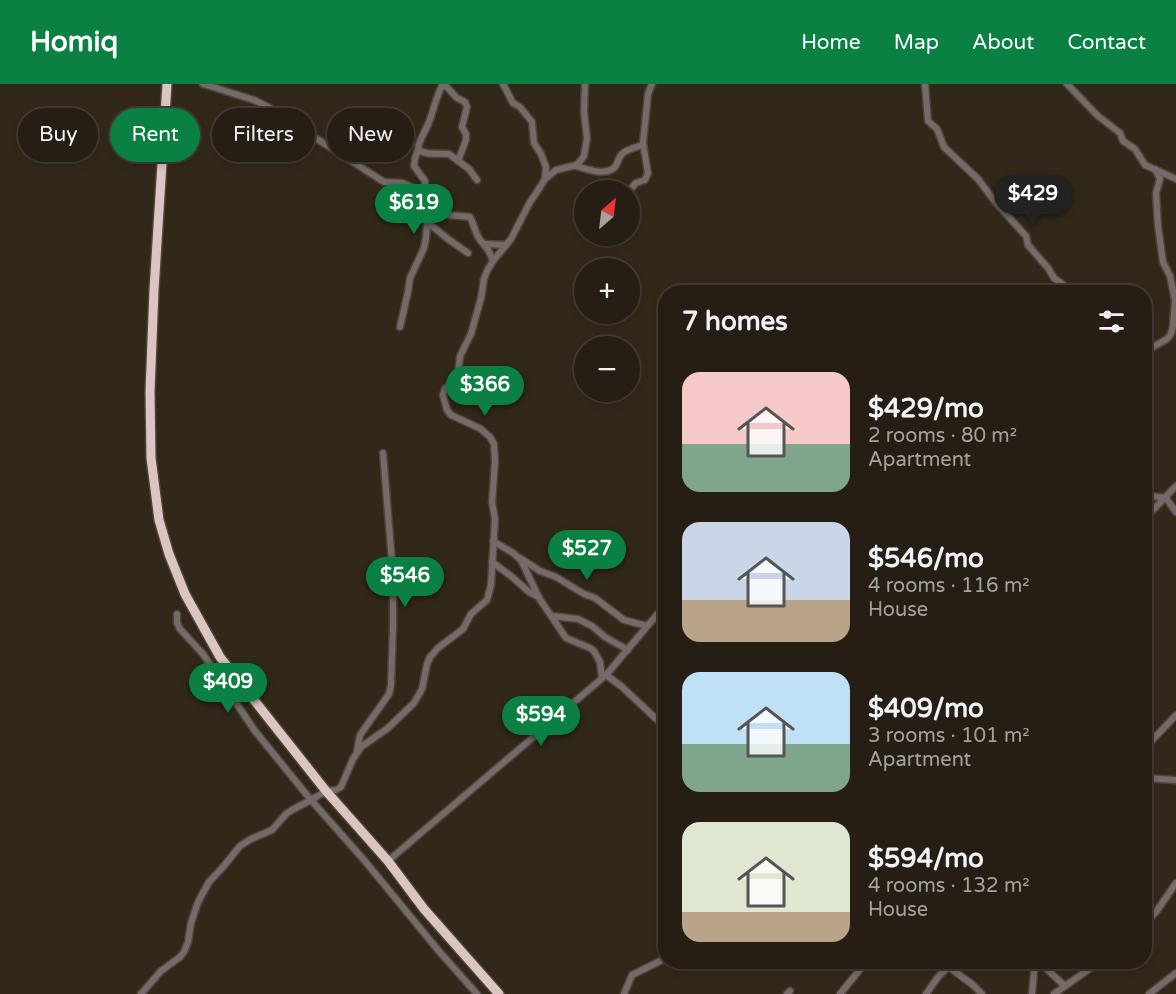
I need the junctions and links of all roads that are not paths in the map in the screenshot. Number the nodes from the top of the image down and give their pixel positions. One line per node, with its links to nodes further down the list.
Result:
1 (167, 84): 51 (highway)
2 (203, 84): 18 (street)
3 (443, 84): 10 (street); 11 (street)
4 (503, 84): 14 (street)
5 (585, 84): 12 (street)
6 (651, 84): 9 (street)
7 (925, 84): 25 (street)
8 (1067, 84): 13 (street)
9 (643, 145): 12 (street); 17 (street)
10 (418, 150): 11 (street); 18 (street)
11 (459, 161): 16 (street)
12 (576, 166): 14 (street)
13 (1155, 169): 15 (street); 27 (street)
14 (545, 179): 22 (street)
15 (1176, 179)
16 (477, 180)
17 (640, 182)
18 (425, 193): 19 (street)
19 (428, 209): 20 (street); 21 (street)
20 (427, 222): 23 (street); 26 (street)
21 (484, 244): 22 (street); 24 (street)
22 (506, 245): 24 (street)
23 (468, 253)
24 (493, 261): 35 (street)
25 (1063, 285)
26 (400, 327)
27 (1152, 347)
28 (383, 453): 48 (street)
29 (1176, 486): 31 (street)
30 (1152, 496): 31 (street)
31 (1166, 497): 32 (street); 33 (street); 34 (street)
32 (1176, 501)
33 (1152, 511)
34 (1176, 512)
35 (493, 541): 36 (street); 37 (street)
36 (517, 556): 38 (street); 42 (street)
37 (492, 562): 38 (street); 48 (street)
38 (539, 598): 40 (street)
39 (177, 614): 52 (street)
40 (552, 616): 43 (street); 44 (street)
41 (658, 617): 42 (street)
42 (648, 626): 43 (street)
43 (628, 650): 44 (street)
44 (604, 676): 46 (street); 53 (street)
45 (1176, 715): 47 (street)
46 (658, 721)
47 (1152, 740)
48 (356, 754): 51 (street)
49 (1152, 778): 50 (street)
50 (1176, 780)
51 (326, 791): 52 (street); 53 (highway)
52 (311, 801): 65 (street); 66 (street)
53 (387, 861): 67 (highway)
54 (1176, 883): 55 (street)
55 (1152, 916)
56 (658, 962): 68 (street)
57 (860, 969): 69 (street)
58 (946, 969): 70 (street)
59 (951, 969): 71 (street)
60 (1036, 969): 72 (street)
61 (1045, 969): 64 (street)
62 (1089, 969): 64 (street)
63 (1176, 973): 74 (street)
64 (1065, 986): 73 (street)
65 (141, 994)
66 (477, 994)
67 (500, 994)
68 (624, 994)
69 (840, 994)
70 (926, 994)
71 (982, 994)
72 (1032, 994)
73 (1054, 994)
74 (1149, 994)

